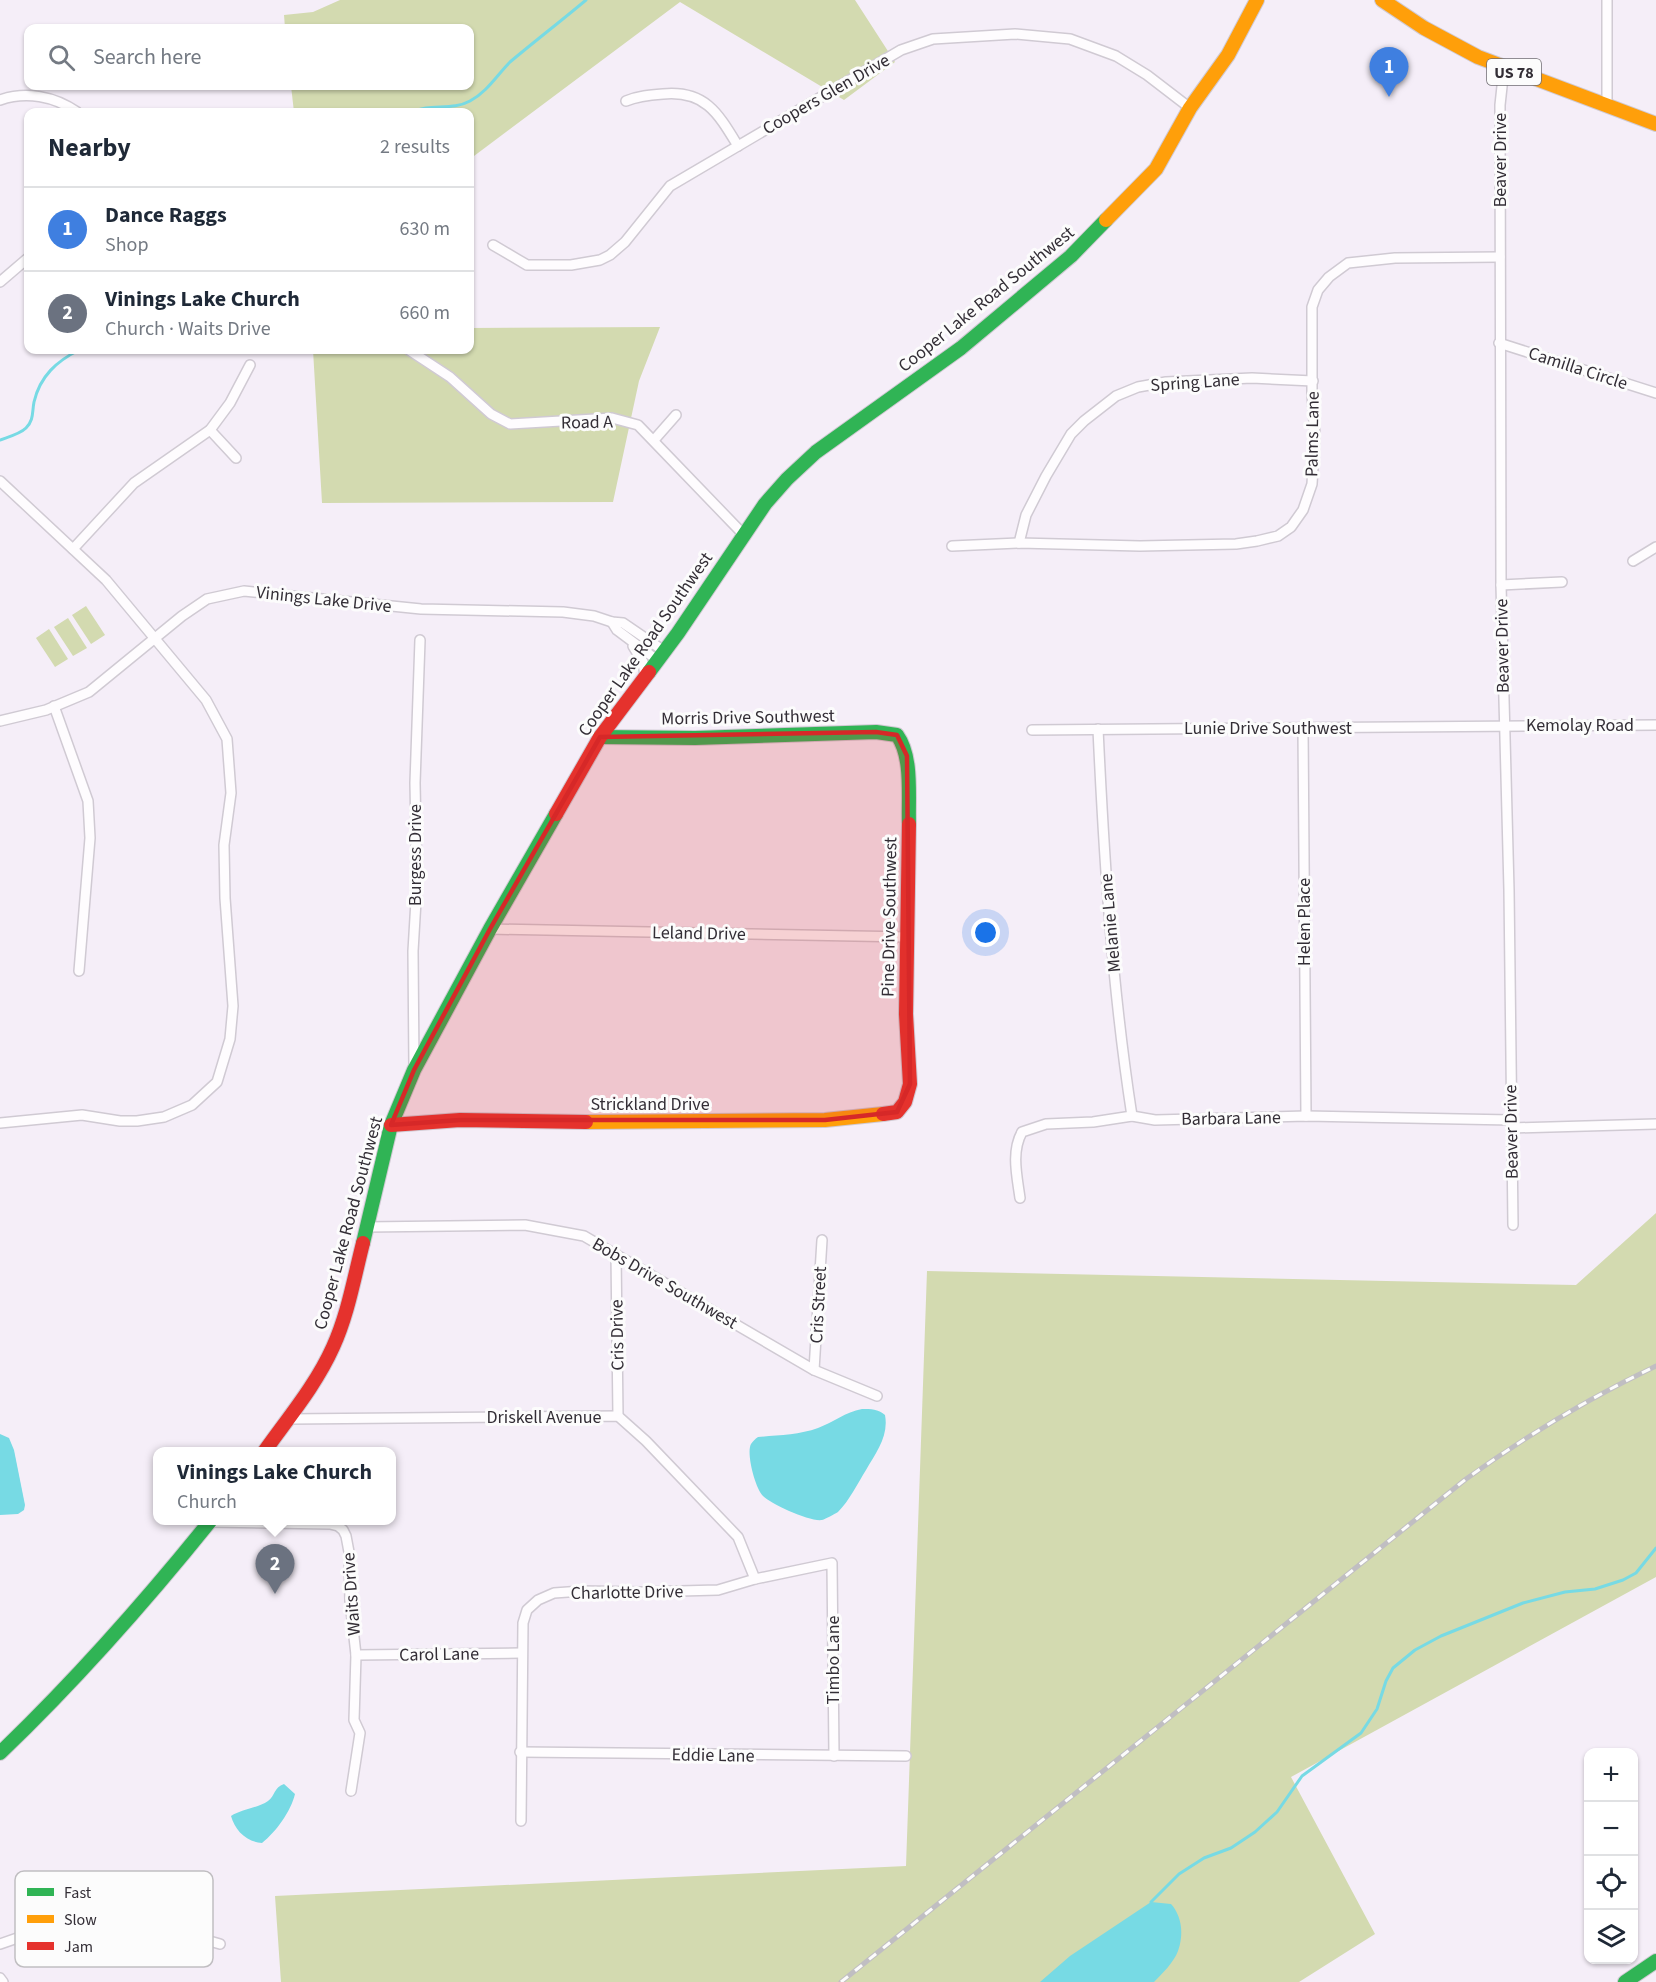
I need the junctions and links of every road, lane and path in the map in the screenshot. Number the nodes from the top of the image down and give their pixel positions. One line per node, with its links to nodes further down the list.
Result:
1 (1257, 0): 9 (street, Cooper Lake Road Southwest)
2 (1382, 0): 4 (street, US 78)
3 (1607, 0): 7 (street)
4 (1504, 68): 7 (street, US 78); 13 (street, Beaver Drive)
5 (0, 100): 8 (street)
6 (626, 101): 11 (street)
7 (1607, 106): 10 (street, US 78)
8 (70, 108)
9 (1190, 108): 11 (street, Coopers Glen Drive); 26 (street, Cooper Lake Road Southwest)
10 (1656, 124)
11 (738, 146): 12 (street, Coopers Glen Drive)
12 (493, 245)
13 (1500, 257): 16 (street, Beaver Drive); 19 (street, Palms Lane)
14 (24, 261): 15 (street)
15 (0, 282)
16 (1499, 343): 20 (street, Camilla Circle); 33 (street, Beaver Drive)
17 (415, 354): 23 (street, Road A)
18 (250, 365): 22 (street)
19 (1313, 381): 27 (street, Spring Lane); 27 (street, Palms Lane)
20 (1656, 393)
21 (676, 415): 23 (street)
22 (210, 430): 24 (street); 30 (street)
23 (654, 440): 26 (street, Road A)
24 (236, 458)
25 (0, 481): 30 (street)
26 (744, 535): 38 (street, Cooper Lake Road Southwest)
27 (1019, 543): 28 (street, Palms Lane)
28 (952, 546)
29 (1656, 547): 31 (street)
30 (73, 549): 35 (street)
31 (1633, 561)
32 (1562, 582): 33 (street)
33 (1501, 585): 43 (street, Beaver Drive)
34 (612, 622): 35 (street, Vinings Lake Drive); 36 (street); 38 (street, Vinings Lake Drive)
35 (155, 638): 40 (street, Vinings Lake Drive); 56 (street)
36 (629, 639): 38 (street); 39 (street)
37 (420, 640): 52 (street, Burgess Drive)
38 (661, 656): 39 (street, Cooper Lake Road Southwest)
39 (645, 676): 48 (street, Cooper Lake Road Southwest)
40 (54, 706): 41 (street, Vinings Lake Drive); 51 (street)
41 (0, 721)
42 (1656, 725): 43 (street, Kemolay Road)
43 (1504, 726): 44 (street, Lunie Drive Southwest); 57 (street, Beaver Drive)
44 (1303, 728): 45 (street, Lunie Drive Southwest); 55 (street, Helen Place)
45 (1098, 729): 46 (street, Lunie Drive Southwest); 54 (street, Melanie Lane)
46 (1032, 730)
47 (897, 735): 48 (street, Morris Drive Southwest); 50 (street, Pine Drive Southwest)
48 (600, 737): 49 (street, Cooper Lake Road Southwest)
49 (490, 929): 50 (street, Leland Drive); 52 (street, Cooper Lake Road Southwest)
50 (908, 937): 53 (street, Pine Drive Southwest)
51 (79, 971)
52 (414, 1070): 59 (street, Cooper Lake Road Southwest)
53 (905, 1102): 59 (street, Strickland Drive)
54 (1132, 1116): 55 (street, Barbara Lane); 60 (street, Barbara Lane)
55 (1306, 1116): 57 (street, Barbara Lane)
56 (0, 1123)
57 (1511, 1124): 58 (street, Barbara Lane); 61 (street, Beaver Drive)
58 (1656, 1124)
59 (391, 1125): 62 (street, Cooper Lake Road Southwest)
60 (1020, 1198)
61 (1513, 1225)
62 (366, 1227): 64 (street, Bobs Drive Southwest); 68 (street, Cooper Lake Road Southwest)
63 (822, 1240): 65 (street, Cris Street)
64 (616, 1254): 65 (street, Bobs Drive Southwest); 67 (street, Cris Drive)
65 (814, 1370): 66 (street, Bobs Drive Southwest)
66 (877, 1396)
67 (618, 1416): 68 (street, Driskell Avenue); 73 (street, Driskell Avenue)
68 (290, 1419): 69 (street, Cooper Lake Road Southwest)
69 (268, 1447)
70 (208, 1525): 77 (street)
71 (333, 1525): 75 (street, Waits Drive)
72 (832, 1563): 73 (street, Charlotte Drive); 78 (street, Timbo Lane)
73 (755, 1579): 74 (street, Charlotte Drive)
74 (521, 1653): 75 (street, Carol Lane); 76 (street, Charlotte Drive)
75 (356, 1655): 80 (street, Waits Drive)
76 (520, 1752): 78 (street, Eddie Lane); 81 (street, Charlotte Drive)
77 (0, 1753)
78 (834, 1756): 79 (street, Eddie Lane)
79 (906, 1756)
80 (351, 1791)
81 (521, 1821)
82 (15, 1939): 84 (street)
83 (213, 1942): 85 (street)
84 (0, 1944)
85 (220, 1944)
86 (1656, 1961): 89 (street)
87 (0, 1978): 88 (street)
88 (3, 1982)
89 (1625, 1982)

